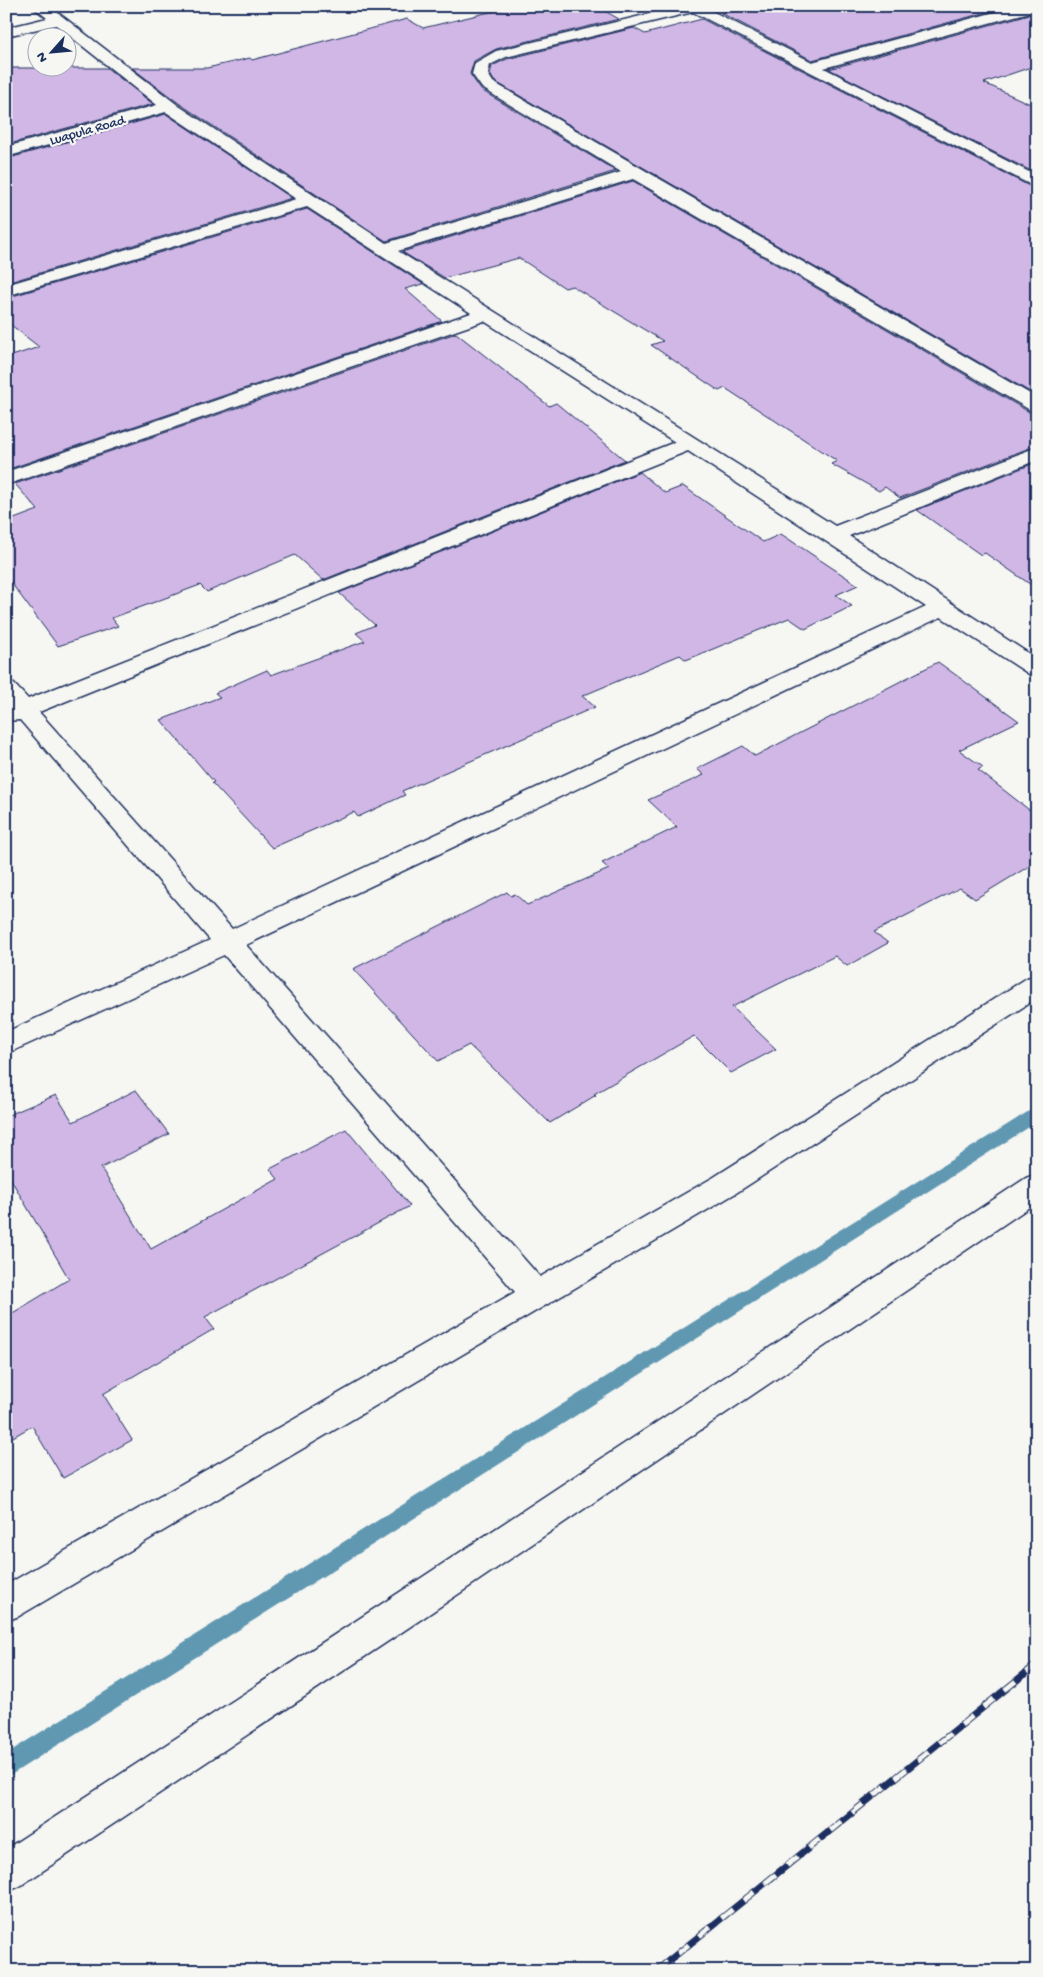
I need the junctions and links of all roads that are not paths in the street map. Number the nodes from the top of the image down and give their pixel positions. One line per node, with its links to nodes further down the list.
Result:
1 (39, 6): 4 (street)
2 (1034, 6): 6 (street)
3 (692, 7): 6 (street); 9 (street)
4 (58, 20): 5 (street); 7 (street)
5 (6, 32)
6 (811, 67): 10 (street)
7 (169, 106): 8 (street, Luapula Road); 11 (street)
8 (6, 152)
9 (636, 173): 12 (street); 15 (street)
10 (1037, 183)
11 (308, 201): 12 (street); 13 (street)
12 (386, 249): 14 (street)
13 (6, 291)
14 (484, 315): 16 (street); 18 (street)
15 (1037, 406)
16 (690, 443): 19 (street); 23 (street)
17 (1037, 453): 19 (street)
18 (6, 479)
19 (834, 534): 20 (street)
20 (941, 608): 21 (street); 24 (street)
21 (1037, 669)
22 (6, 689): 23 (street)
23 (16, 713): 24 (street)
24 (229, 942): 26 (street); 28 (street)
25 (1037, 985): 28 (street)
26 (6, 1044)
27 (1037, 1186): 30 (street)
28 (536, 1294): 29 (street)
29 (6, 1604)
30 (6, 1872)

